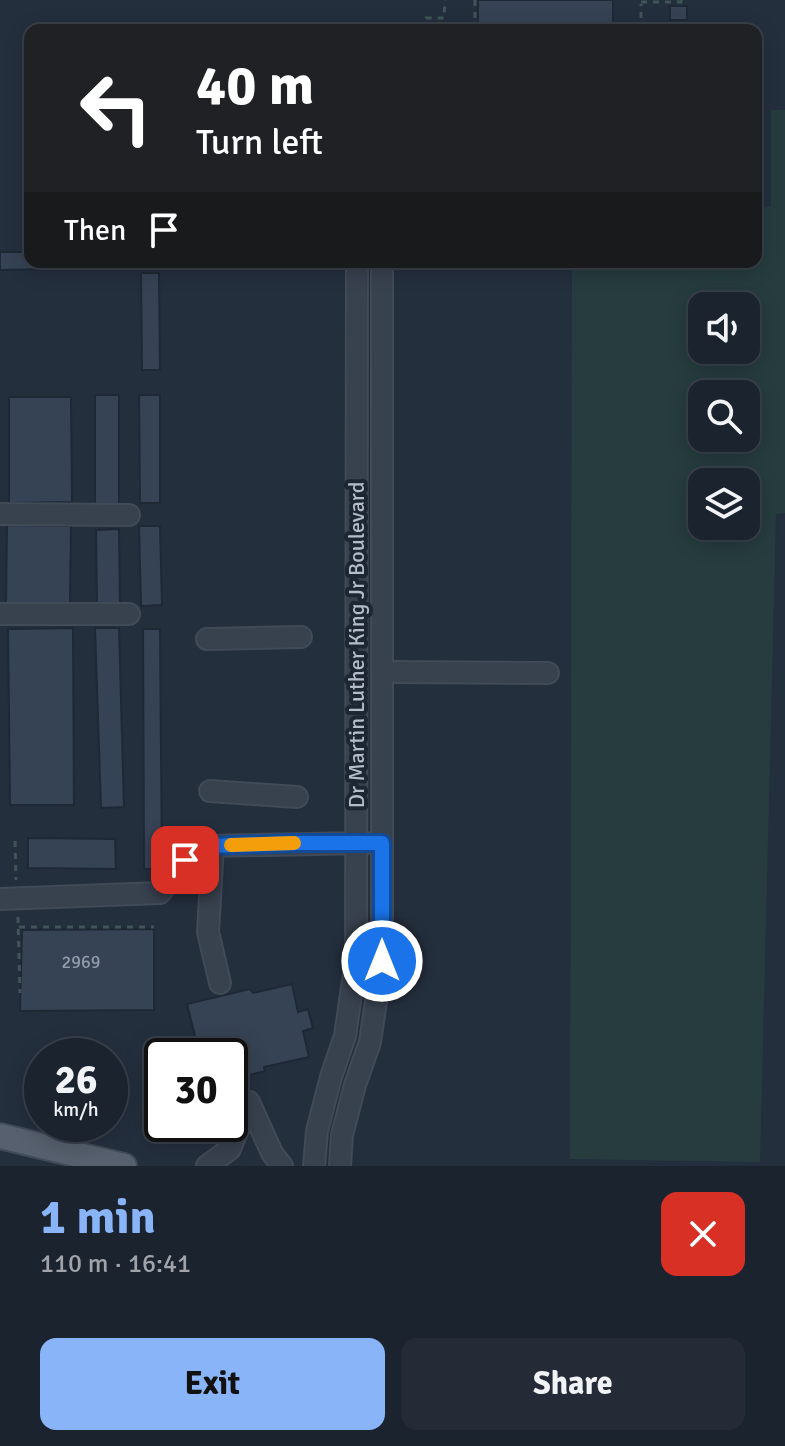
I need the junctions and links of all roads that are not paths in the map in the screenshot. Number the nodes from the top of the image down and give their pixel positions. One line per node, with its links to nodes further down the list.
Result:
1 (357, 268): 3 (street, Dr Martin Luther King Jr Boulevard)
2 (382, 268): 4 (street, Dr Martin Luther King Jr Boulevard)
3 (357, 468): 4 (street); 15 (street, Dr Martin Luther King Jr Boulevard)
4 (382, 468): 16 (street, Dr Martin Luther King Jr Boulevard)
5 (0, 514): 6 (street)
6 (129, 515)
7 (0, 614): 8 (street)
8 (129, 614)
9 (301, 637): 10 (street)
10 (207, 639)
11 (393, 672): 12 (street)
12 (548, 673)
13 (210, 791): 14 (street)
14 (297, 797)
15 (356, 843): 16 (street); 17 (street); 24 (street, Dr Martin Luther King Jr Boulevard)
16 (382, 843): 25 (street, Dr Martin Luther King Jr Boulevard)
17 (213, 846): 18 (street); 19 (street)
18 (11, 899)
19 (220, 983)
20 (0, 1136): 21 (main road)
21 (124, 1166)
22 (207, 1166): 23 (street)
23 (282, 1166)
24 (314, 1166)
25 (340, 1166)

